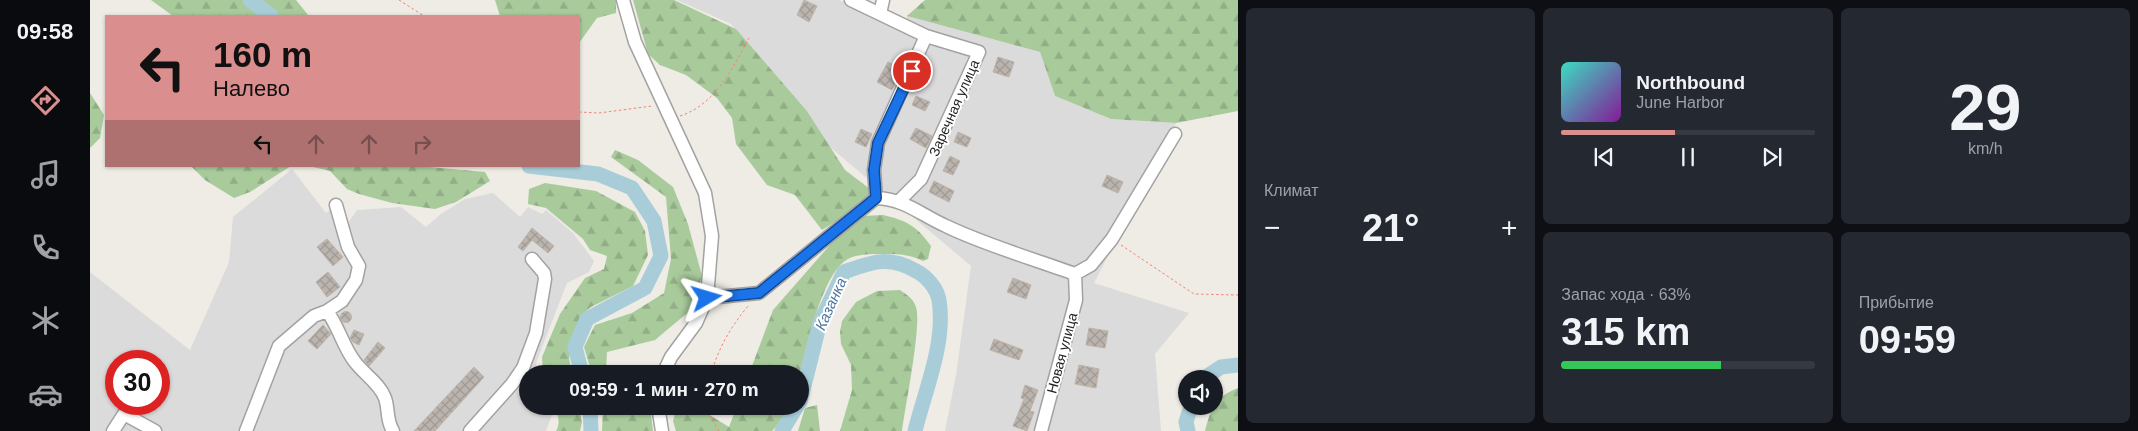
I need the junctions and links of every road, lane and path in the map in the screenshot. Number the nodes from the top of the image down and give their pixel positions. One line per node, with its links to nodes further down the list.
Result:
1 (399, 0): 6 (path)
2 (624, 0): 9 (street)
3 (851, 0): 5 (street, Заречная улица)
4 (884, 0): 5 (street)
5 (880, 14): 7 (street, Заречная улица)
6 (422, 15)
7 (926, 36): 13 (street); 14 (street, Заречная улица)
8 (749, 38): 11 (path)
9 (662, 102): 10 (path); 11 (street)
10 (580, 112)
11 (670, 119): 21 (street)
12 (1175, 134): 16 (street)
13 (876, 198): 14 (street); 19 (street)
14 (898, 201): 18 (street)
15 (336, 205): 22 (street)
16 (1112, 239): 18 (street); 20 (path)
17 (532, 259): 31 (street)
18 (1075, 274): 34 (street, Новая улица)
19 (759, 293): 21 (street); 24 (path)
20 (1238, 295)
21 (707, 298): 23 (street)
22 (328, 311): 29 (street); 30 (street)
23 (667, 365)
24 (713, 365)
25 (659, 415): 32 (street)
26 (711, 415): 33 (path)
27 (112, 431): 28 (street)
28 (155, 431)
29 (246, 431)
30 (393, 431)
31 (470, 431)
32 (662, 431)
33 (719, 431)
34 (1041, 431)

